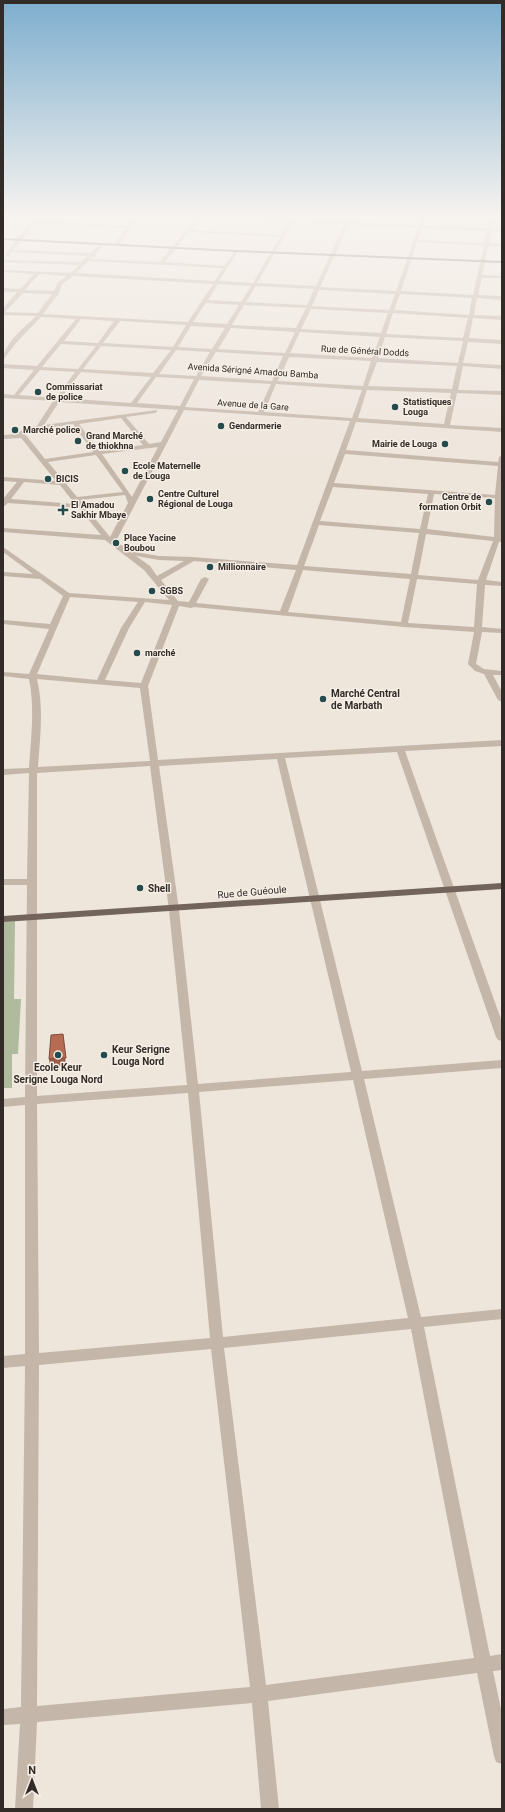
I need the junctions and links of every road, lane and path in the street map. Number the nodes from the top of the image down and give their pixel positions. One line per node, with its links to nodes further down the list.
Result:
1 (13, 301): 10 (street)
2 (50, 301): 12 (street)
3 (204, 301): 8 (street); 17 (street)
4 (245, 301): 8 (street)
5 (313, 301): 9 (street)
6 (395, 301): 11 (street)
7 (476, 301): 13 (street)
8 (243, 304): 9 (street); 18 (street)
9 (309, 308): 11 (street); 19 (street)
10 (3, 312): 12 (street)
11 (390, 312): 13 (street); 20 (street)
12 (39, 316): 14 (street); 28 (street)
13 (471, 316): 15 (street); 21 (street)
14 (79, 318): 16 (street); 22 (street)
15 (502, 318)
16 (118, 320): 17 (street); 24 (street)
17 (190, 324): 18 (street); 25 (street)
18 (230, 326): 19 (street); 26 (street)
19 (299, 330): 20 (street); 27 (street)
20 (384, 334): 21 (street); 29 (street)
21 (465, 340): 23 (street); 30 (street)
22 (59, 342): 24 (street, Rue de Général Dodds); 32 (street)
23 (502, 342)
24 (98, 344): 25 (street, Rue de Général Dodds); 34 (street)
25 (174, 349): 26 (street, Rue de Général Dodds); 35 (street)
26 (214, 351): 27 (street, Rue de Général Dodds); 36 (street)
27 (286, 355): 29 (street, Rue de Général Dodds); 37 (street)
28 (3, 358)
29 (374, 361): 30 (street, Rue de Général Dodds); 38 (street)
30 (459, 365): 33 (street, Rue de Général Dodds); 39 (street)
31 (3, 366): 32 (street, Avenida Sérigné Amadou Bamba)
32 (38, 367): 34 (street, Avenida Sérigné Amadou Bamba); 42 (street)
33 (502, 367)
34 (80, 370): 35 (street, Avenida Sérigné Amadou Bamba); 43 (street)
35 (156, 374): 36 (street, Avenida Sérigné Amadou Bamba); 44 (street)
36 (198, 377): 37 (street, Avenida Sérigné Amadou Bamba); 46 (street)
37 (274, 381): 38 (street, Avenida Sérigné Amadou Bamba); 47 (street)
38 (365, 388): 39 (street, Avenida Sérigné Amadou Bamba); 49 (street)
39 (454, 390): 40 (street, Avenida Sérigné Amadou Bamba); 51 (street)
40 (502, 393)
41 (3, 396): 42 (street, Avenue de la Gare)
42 (15, 397): 43 (street, Avenue de la Gare)
43 (57, 400): 44 (street, Avenue de la Gare); 52 (street)
44 (133, 405): 45 (street, Avenue de la Gare)
45 (169, 408): 46 (street, Avenue de la Gare); 48 (street)
46 (182, 409): 47 (street, Avenue de la Gare); 56 (street)
47 (260, 414): 49 (street, Avenue de la Gare)
48 (123, 417): 50 (street); 57 (street)
49 (354, 420): 51 (street, Avenue de la Gare); 58 (street)
50 (76, 424): 52 (street); 59 (street)
51 (447, 426): 53 (street, Avenue de la Gare)
52 (39, 428): 54 (street)
53 (502, 430)
54 (23, 436): 55 (street); 60 (street)
55 (3, 437)
56 (164, 444): 57 (street); 70 (street)
57 (147, 446): 59 (street)
58 (343, 452): 61 (street); 65 (street)
59 (96, 453): 60 (street); 67 (street)
60 (42, 461): 64 (street)
61 (502, 462): 68 (street)
62 (3, 479): 63 (street)
63 (22, 480): 64 (street); 71 (street)
64 (62, 483): 69 (street)
65 (330, 485): 66 (street); 73 (street)
66 (431, 492): 68 (street); 75 (street)
67 (127, 493): 69 (street); 70 (street)
68 (500, 497): 77 (street)
69 (74, 499): 72 (street)
70 (131, 502): 76 (street)
71 (4, 503): 72 (street)
72 (80, 506): 76 (street)
73 (318, 523): 75 (street); 81 (street)
74 (3, 530): 76 (street)
75 (422, 531): 77 (street); 85 (street)
76 (110, 539): 79 (street)
77 (499, 539): 87 (street)
78 (3, 548): 83 (street)
79 (127, 553): 80 (street); 86 (street)
80 (192, 559): 81 (street); 86 (street)
81 (300, 568): 85 (street); 93 (street)
82 (3, 574): 83 (street)
83 (44, 577): 89 (street)
84 (205, 578): 92 (street)
85 (413, 578): 87 (street); 95 (street)
86 (157, 579): 91 (street)
87 (481, 583): 88 (street); 97 (street)
88 (502, 584)
89 (67, 595): 90 (street); 96 (street)
90 (143, 600): 91 (street); 103 (street)
91 (176, 604): 92 (street); 104 (street)
92 (191, 606): 93 (street)
93 (283, 614): 95 (street)
94 (3, 622): 96 (street)
95 (404, 625): 97 (street)
96 (54, 627): 102 (street)
97 (478, 630): 98 (street); 99 (street)
98 (502, 632)
99 (487, 672): 100 (street); 105 (street)
100 (502, 673)
101 (3, 674): 102 (street)
102 (32, 676): 103 (street); 110 (street)
103 (100, 682): 104 (street)
104 (144, 686): 109 (street)
105 (502, 700)
106 (502, 743): 107 (street)
107 (400, 749): 108 (street); 115 (street)
108 (280, 755): 109 (street); 116 (street)
109 (154, 762): 110 (street); 117 (street)
110 (33, 771): 111 (street); 113 (street)
111 (3, 772)
112 (3, 882): 113 (street)
113 (32, 882): 118 (street)
114 (502, 886): 115 (main road, Rue de Guéoule)
115 (448, 889): 116 (main road, Rue de Guéoule); 120 (street)
116 (316, 898): 117 (main road, Rue de Guéoule); 122 (street)
117 (174, 910): 118 (main road, Rue de Guéoule); 123 (street)
118 (32, 918): 119 (main road, Rue de Guéoule); 124 (street)
119 (3, 920)
120 (502, 1037)
121 (502, 1064): 122 (street)
122 (356, 1074): 123 (street); 127 (street)
123 (193, 1089): 124 (street); 128 (street)
124 (30, 1101): 125 (street); 129 (street)
125 (3, 1103)
126 (502, 1314): 127 (street)
127 (416, 1322): 128 (street); 132 (street)
128 (217, 1343): 129 (street); 133 (street)
129 (32, 1360): 130 (street); 134 (street)
130 (3, 1362)
131 (502, 1662): 132 (street)
132 (483, 1664): 133 (street); 136 (street)
133 (259, 1694): 134 (street); 138 (street)
134 (29, 1714): 135 (street); 137 (street)
135 (3, 1717)
136 (502, 1756)
137 (24, 1809)
138 (270, 1809)

